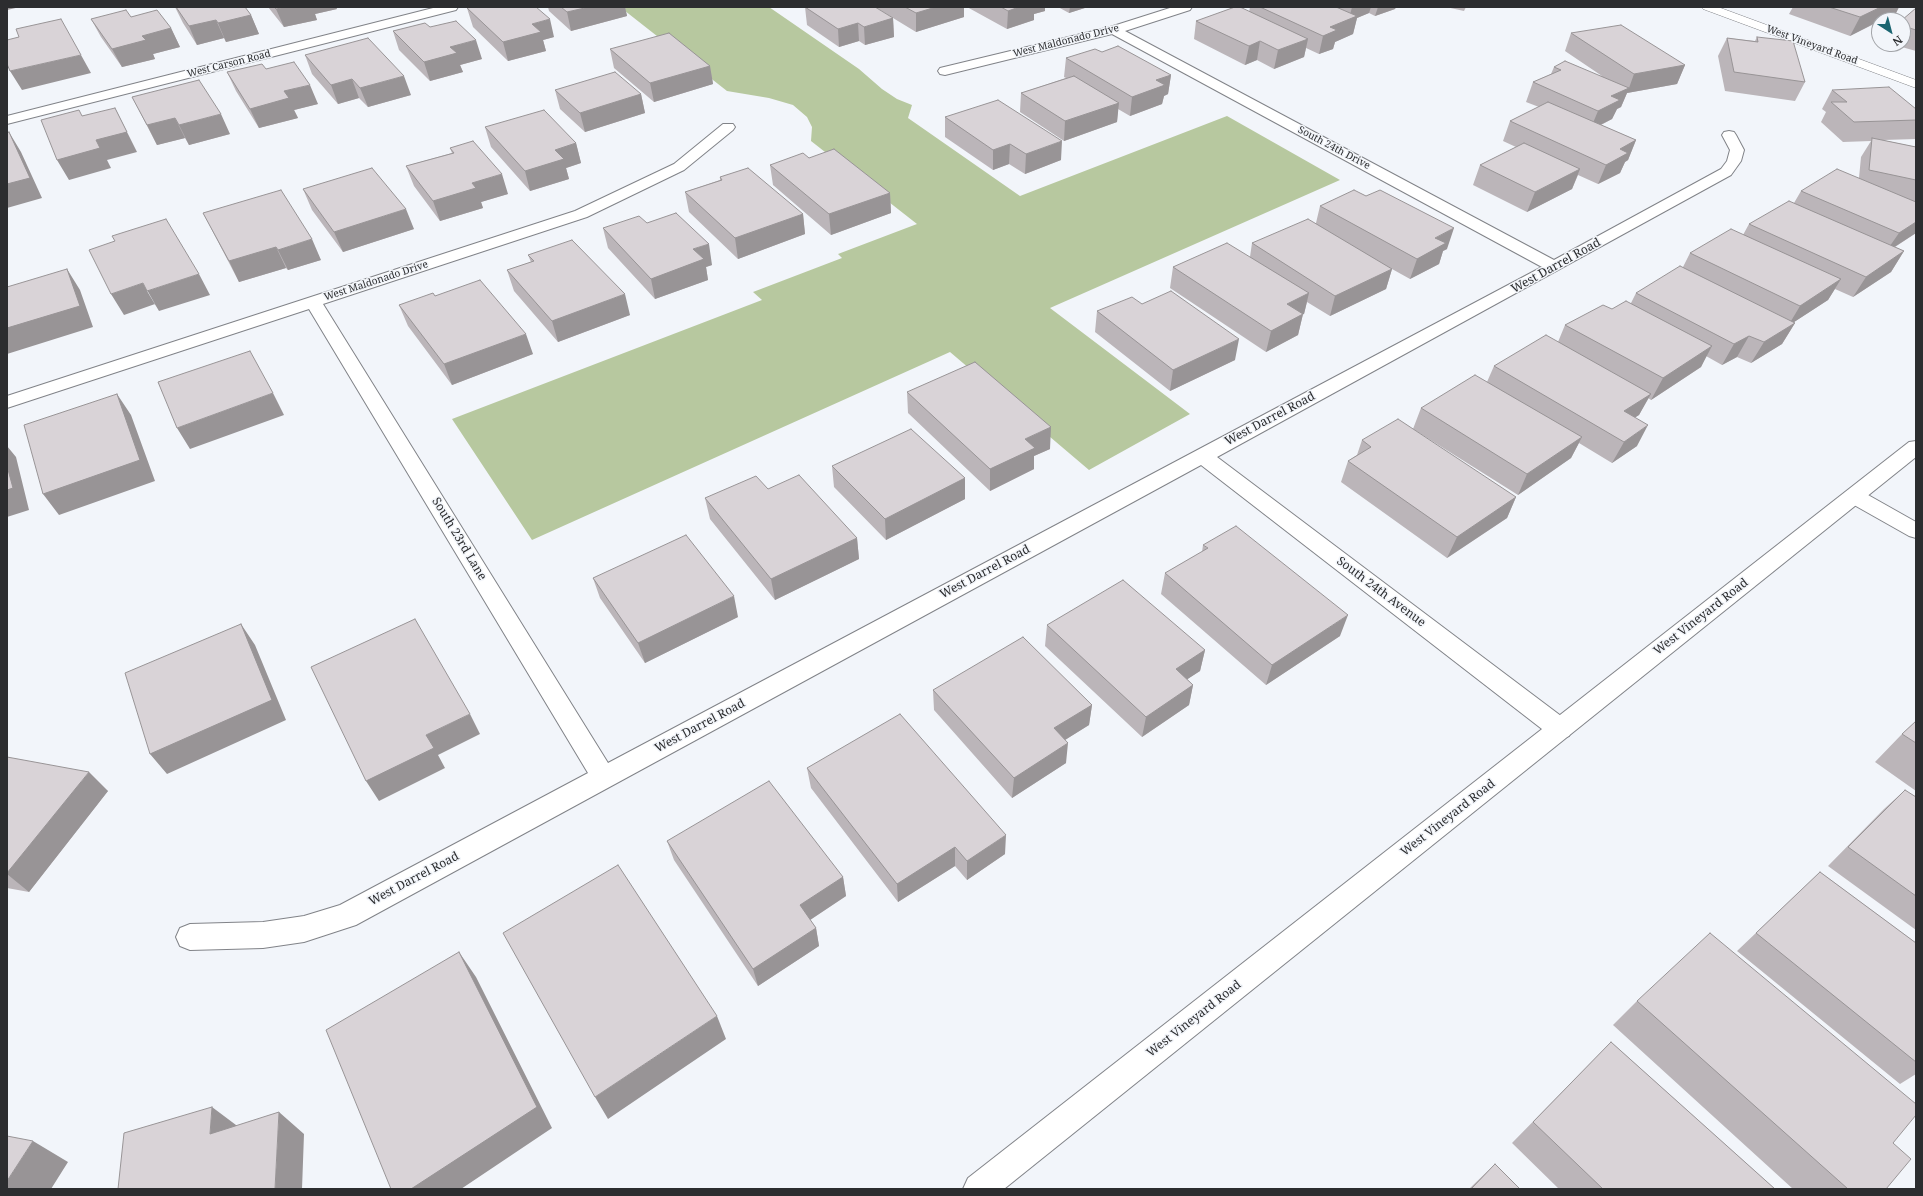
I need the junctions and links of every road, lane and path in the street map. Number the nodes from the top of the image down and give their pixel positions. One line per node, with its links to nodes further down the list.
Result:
1 (452, 7): 7 (street, West Carson Road)
2 (1186, 7): 4 (street, West Maldonado Drive)
3 (1707, 7): 6 (lane, West Vineyard Road)
4 (1114, 30): 5 (street, West Maldonado Drive); 10 (street, South 24th Drive)
5 (945, 71)
6 (1916, 84)
7 (7, 120)
8 (728, 127): 11 (street, West Maldonado Drive)
9 (1729, 135): 10 (street, West Darrel Road)
10 (1554, 267): 14 (street, West Darrel Road)
11 (313, 302): 12 (street, West Maldonado Drive); 18 (street, South 23rd Lane)
12 (7, 402)
13 (1916, 447): 15 (street, West Vineyard Road)
14 (1202, 456): 17 (street, South 24th Avenue); 18 (street, West Darrel Road)
15 (1854, 496): 16 (street); 17 (street, West Vineyard Road)
16 (1916, 531)
17 (1560, 729): 20 (street, West Vineyard Road)
18 (604, 777): 19 (street, West Darrel Road)
19 (190, 937)
20 (979, 1189)

